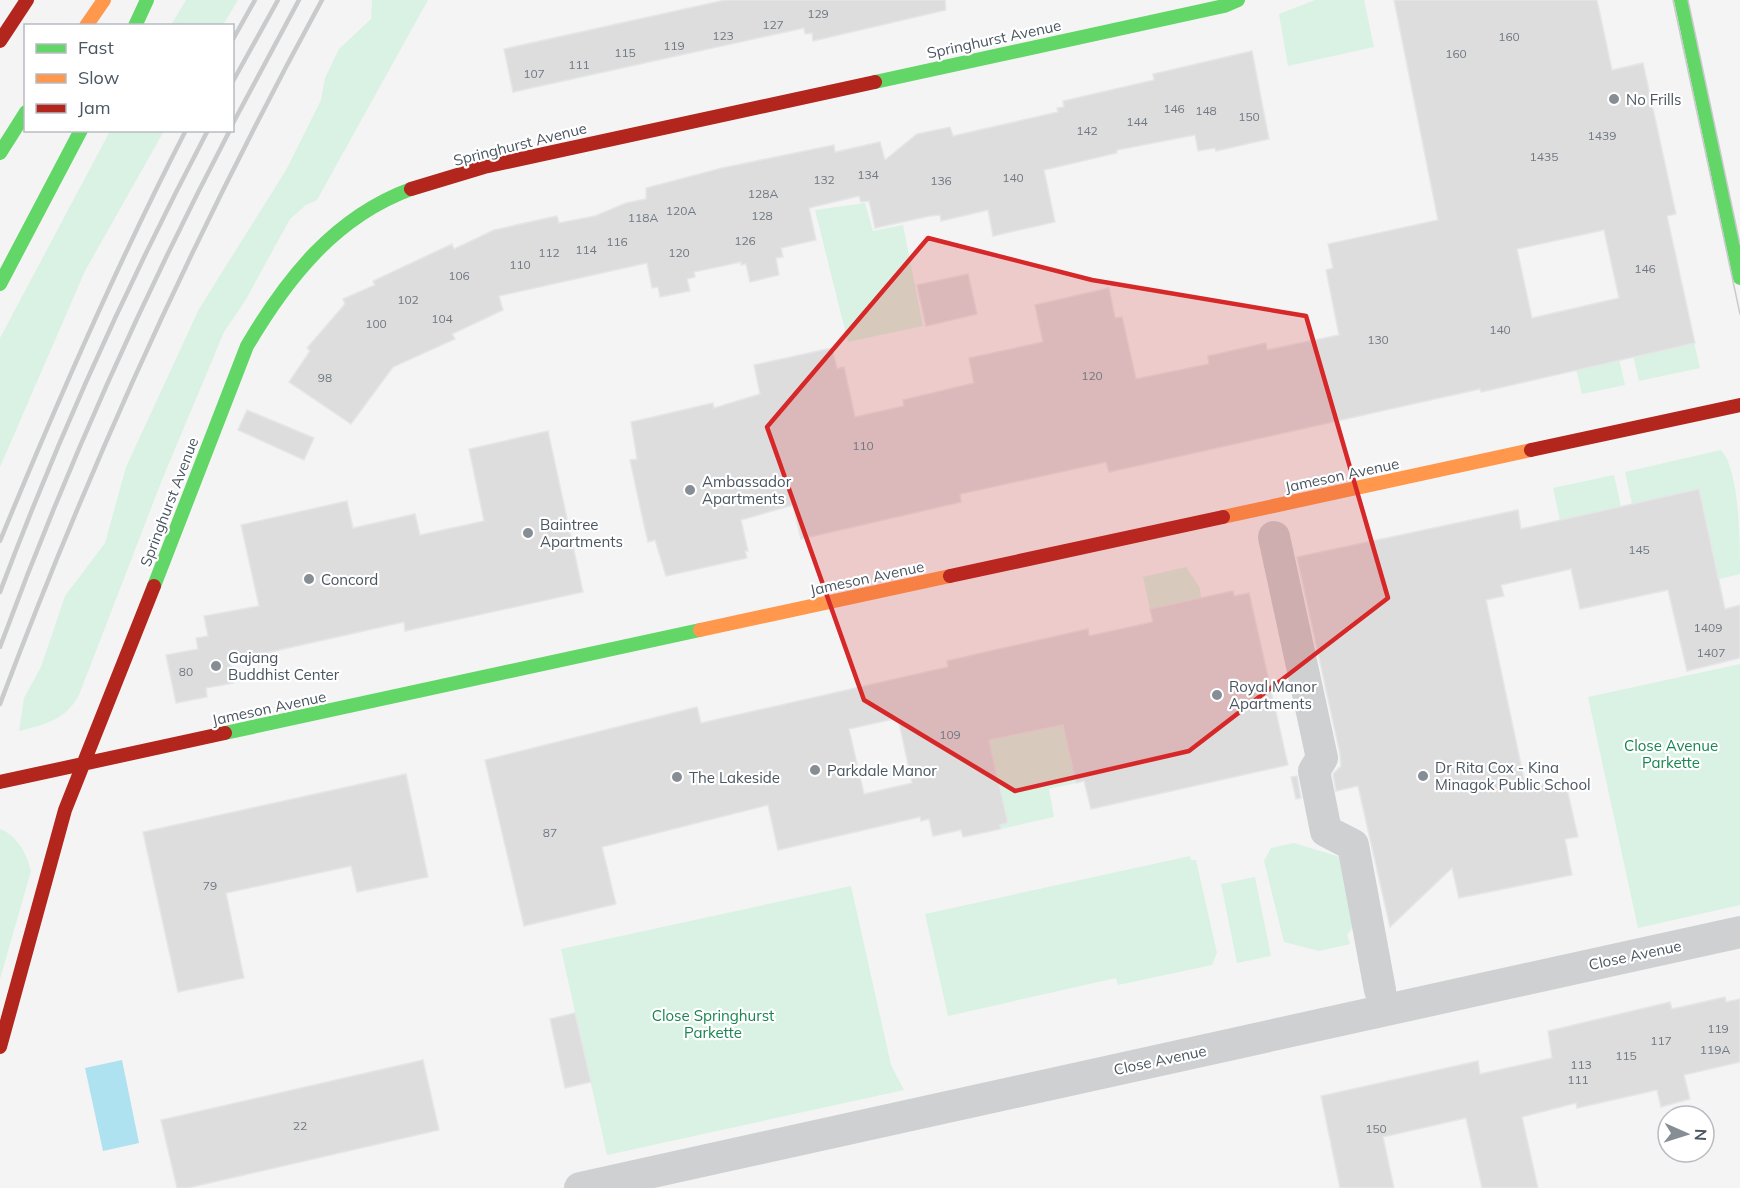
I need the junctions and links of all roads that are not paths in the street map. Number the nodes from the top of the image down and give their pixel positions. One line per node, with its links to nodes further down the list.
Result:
1 (27, 0): 8 (main road)
2 (104, 0): 6 (main road)
3 (147, 0): 7 (main road)
4 (1238, 0): 16 (main road, Springhurst Avenue)
5 (1681, 0): 12 (main road)
6 (87, 24)
7 (136, 24)
8 (0, 41)
9 (24, 115): 11 (main road)
10 (80, 132): 13 (main road)
11 (0, 153)
12 (1740, 278)
13 (0, 284)
14 (1740, 405): 16 (main road, Jameson Avenue)
15 (1274, 537): 19 (street)
16 (83, 765): 17 (main road, Jameson Avenue); 20 (main road, Springhurst Avenue)
17 (1, 781)
18 (1740, 932): 21 (street, Close Avenue)
19 (1380, 990)
20 (0, 1047)
21 (580, 1188)

